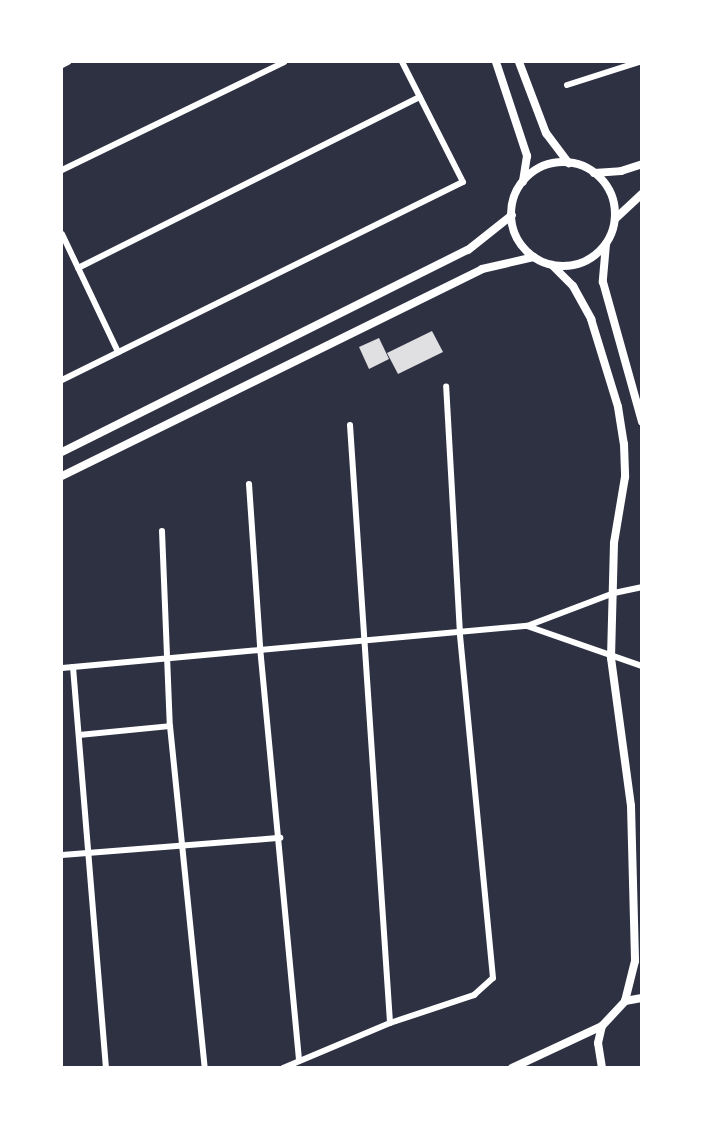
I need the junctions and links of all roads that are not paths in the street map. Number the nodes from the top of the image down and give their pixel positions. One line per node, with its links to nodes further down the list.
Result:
1 (68, 62): 7 (street)
2 (284, 62): 12 (street)
3 (402, 62): 9 (street)
4 (496, 62): 14 (street)
5 (519, 62): 10 (street)
6 (639, 62): 8 (street)
7 (62, 65)
8 (567, 85)
9 (420, 97): 22 (street); 23 (street)
10 (569, 163): 13 (street); 14 (street)
11 (642, 164): 13 (street)
12 (62, 170)
13 (594, 173): 17 (street)
14 (523, 182): 16 (street)
15 (642, 194): 17 (street)
16 (512, 215): 20 (street); 28 (street)
17 (615, 219): 19 (street)
18 (62, 234): 22 (street)
19 (606, 243): 21 (street); 26 (street)
20 (534, 257): 21 (street); 29 (street)
21 (552, 265): 33 (street)
22 (78, 268): 23 (street)
23 (117, 352): 24 (street)
24 (62, 380)
25 (446, 386): 35 (street)
26 (642, 422)
27 (350, 425): 36 (street)
28 (62, 452)
29 (62, 476)
30 (249, 484): 37 (street)
31 (162, 531): 38 (street)
32 (642, 587): 33 (street)
33 (614, 593): 34 (street); 39 (street)
34 (527, 626): 35 (street); 39 (street)
35 (460, 634): 36 (street); 51 (street)
36 (362, 642): 37 (street); 51 (street)
37 (260, 647): 38 (street); 45 (street)
38 (167, 656): 41 (street); 43 (street)
39 (611, 658): 40 (street); 50 (street)
40 (642, 666)
41 (73, 667): 42 (street); 44 (street)
42 (62, 668)
43 (170, 726): 44 (street); 46 (street)
44 (79, 735): 47 (street)
45 (280, 838): 46 (street); 53 (street)
46 (184, 845): 47 (street); 55 (street)
47 (89, 852): 48 (street); 54 (street)
48 (62, 855)
49 (642, 998): 50 (street)
50 (625, 1001): 52 (street)
51 (390, 1023): 53 (street)
52 (602, 1026): 57 (street); 58 (street)
53 (298, 1060): 56 (street)
54 (106, 1068)
55 (205, 1068)
56 (283, 1068)
57 (512, 1068)
58 (602, 1068)

